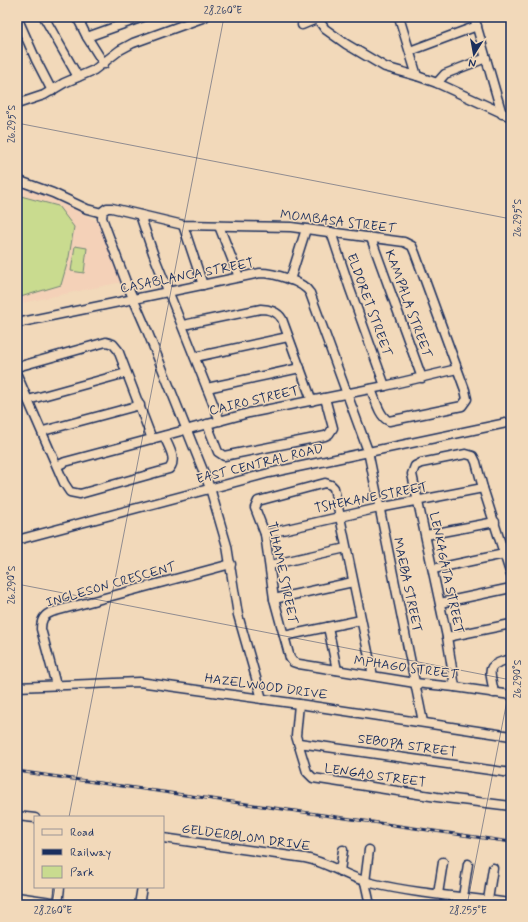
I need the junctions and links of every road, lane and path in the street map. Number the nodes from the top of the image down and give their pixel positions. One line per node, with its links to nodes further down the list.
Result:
1 (18, 17): 19 (street)
2 (44, 17): 17 (street)
3 (143, 17): 12 (street)
4 (205, 17): 15 (street)
5 (409, 17): 9 (street)
6 (474, 17): 11 (street)
7 (80, 18): 12 (street)
8 (319, 18): 10 (street); 16 (street)
9 (400, 19): 13 (street)
10 (302, 25)
11 (477, 26): 13 (street); 14 (street)
12 (87, 37): 15 (street)
13 (410, 52): 16 (street)
14 (486, 58): 18 (street); 21 (street)
15 (104, 64): 17 (street)
16 (417, 76): 18 (street)
17 (78, 77): 19 (street)
18 (437, 83): 21 (street)
19 (52, 91): 20 (street)
20 (17, 104)
21 (502, 114): 22 (street)
22 (511, 117)
23 (17, 180): 24 (street)
24 (102, 214): 25 (street, MOMBASA STREET); 35 (street)
25 (140, 215): 26 (street, MOMBASA STREET); 34 (street)
26 (183, 225): 27 (street, MOMBASA STREET); 33 (street)
27 (219, 226): 28 (street, MOMBASA STREET); 31 (street)
28 (306, 229): 29 (street, MOMBASA STREET); 32 (street)
29 (331, 232): 30 (street, MOMBASA STREET); 46 (street, ELDORET STREET)
30 (371, 238): 42 (street, MOMBASA STREET); 45 (street, KAMPALA STREET)
31 (239, 278): 32 (street, CASABLANCA STREET); 33 (street, CASABLANCA STREET)
32 (290, 280): 49 (street, CASABLANCA STREET)
33 (203, 285): 34 (street, CASABLANCA STREET)
34 (169, 292): 35 (street, CASABLANCA STREET); 37 (street)
35 (134, 299): 36 (street, CASABLANCA STREET); 57 (street)
36 (17, 322)
37 (183, 325): 38 (street); 39 (street)
38 (288, 337): 39 (street); 41 (street)
39 (195, 357): 47 (street)
40 (17, 367): 43 (street)
41 (300, 368): 47 (street); 52 (street)
42 (458, 369): 45 (street, CAIRO STREET); 48 (street, MOMBASA STREET)
43 (126, 373): 51 (street); 53 (street)
44 (17, 375): 51 (street)
45 (422, 378): 46 (street, CAIRO STREET)
46 (386, 386): 48 (street, CAIRO STREET)
47 (207, 388): 54 (street)
48 (371, 389): 49 (street, CAIRO STREET)
49 (347, 394): 50 (street, CAIRO STREET); 61 (street, CASABLANCA STREET)
50 (325, 398): 52 (street, CAIRO STREET); 56 (street)
51 (28, 400): 58 (street)
52 (312, 401): 54 (street, CAIRO STREET)
53 (140, 405): 58 (street); 60 (street)
54 (220, 421): 56 (street, CAIRO STREET)
55 (511, 422): 61 (street, EAST CENTRAL ROAD)
56 (207, 424): 57 (street, CAIRO STREET)
57 (186, 430): 59 (street, CAIRO STREET); 63 (street)
58 (43, 432): 62 (street)
59 (164, 436): 60 (street, CAIRO STREET); 62 (street)
60 (152, 439): 62 (street, CAIRO STREET)
61 (368, 452): 63 (street, EAST CENTRAL ROAD); 66 (street, MAEBA STREET)
62 (57, 466)
63 (210, 488): 71 (street, EAST CENTRAL ROAD); 74 (street)
64 (483, 488): 65 (street, TSHEKANE STREET); 65 (street, LENKAGATA STREET); 68 (street)
65 (418, 501): 66 (street, TSHEKANE STREET); 70 (street, LENKAGATA STREET)
66 (379, 508): 67 (street, TSHEKANE STREET); 91 (street, MAEBA STREET)
67 (340, 516): 69 (street, TSHEKANE STREET); 69 (street, TLHAME STREET); 72 (street)
68 (494, 522): 70 (street); 73 (street)
69 (265, 534): 75 (street, TLHAME STREET)
70 (426, 535): 76 (street, LENKAGATA STREET)
71 (17, 540)
72 (346, 548): 75 (street); 78 (street)
73 (504, 554): 76 (street); 77 (street)
74 (231, 564): 92 (street, INGLESON CRESCENT); 97 (street)
75 (270, 565): 80 (street, TLHAME STREET)
76 (432, 569): 81 (street, LENKAGATA STREET)
77 (511, 575)
78 (353, 582): 80 (street); 82 (street)
79 (511, 588): 81 (street)
80 (274, 599): 85 (street, TLHAME STREET)
81 (440, 603): 86 (street, LENKAGATA STREET)
82 (361, 620): 84 (street); 90 (street)
83 (511, 624): 86 (street)
84 (328, 627): 85 (street); 89 (street)
85 (284, 636): 88 (street, TLHAME STREET)
86 (447, 637): 94 (street, LENKAGATA STREET)
87 (511, 660): 95 (street)
88 (299, 664): 89 (street, MPHAGO STREET)
89 (337, 670): 90 (street, MPHAGO STREET)
90 (373, 676): 91 (street, MPHAGO STREET)
91 (415, 683): 94 (street, MPHAGO STREET); 99 (street, MAEBA STREET)
92 (56, 685): 93 (street, HAZELWOOD DRIVE); 97 (street, HAZELWOOD DRIVE)
93 (17, 687)
94 (455, 687): 95 (street, MPHAGO STREET)
95 (494, 693): 96 (street, MPHAGO STREET)
96 (511, 695)
97 (262, 699): 98 (street, HAZELWOOD DRIVE)
98 (299, 704): 99 (street, HAZELWOOD DRIVE); 101 (street, LENGAO STREET)
99 (423, 722): 100 (street, HAZELWOOD DRIVE)
100 (511, 736)
101 (299, 743): 102 (street, SEBOPA STREET); 103 (street, LENGAO STREET)
102 (511, 773)
103 (511, 806)
104 (17, 816): 105 (street)
105 (34, 818)
106 (164, 838): 112 (street, GELDERBLOM DRIVE)
107 (343, 850): 112 (street)
108 (369, 850): 113 (street)
109 (443, 862): 116 (street)
110 (468, 864): 118 (street)
111 (492, 868): 119 (street)
112 (340, 871): 113 (street, GELDERBLOM DRIVE)
113 (365, 882): 116 (street, GELDERBLOM DRIVE); 123 (street)
114 (60, 888): 121 (street)
115 (142, 888): 122 (street)
116 (438, 894): 118 (street, GELDERBLOM DRIVE)
117 (17, 897): 121 (street)
118 (463, 897): 119 (street, GELDERBLOM DRIVE)
119 (488, 900): 120 (street, GELDERBLOM DRIVE)
120 (511, 903)
121 (58, 904)
122 (139, 905)
123 (370, 905)

